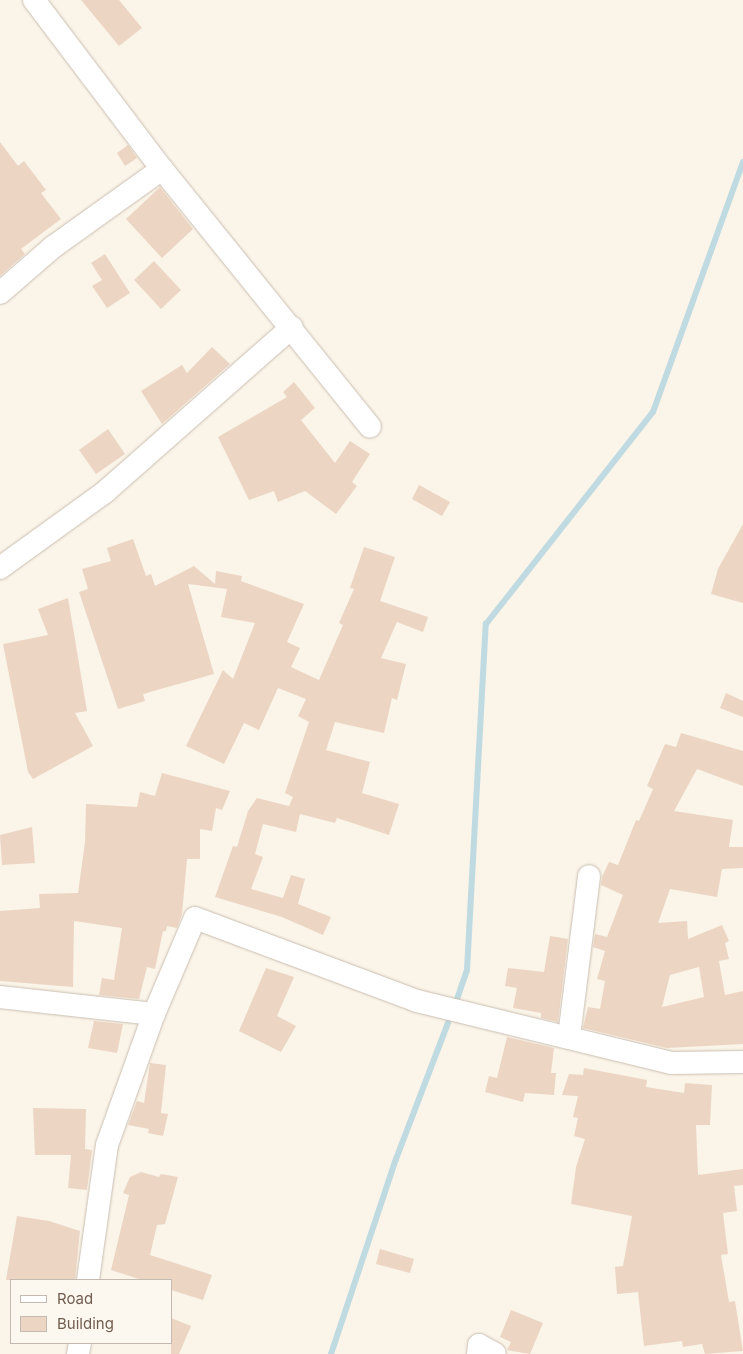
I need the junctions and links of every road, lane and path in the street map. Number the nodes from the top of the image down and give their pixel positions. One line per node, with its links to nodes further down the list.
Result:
1 (34, 0): 2 (street)
2 (162, 170): 3 (street); 4 (street)
3 (0, 293)
4 (292, 326): 5 (street); 6 (street)
5 (370, 427)
6 (0, 568)
7 (588, 876): 10 (street)
8 (0, 997): 9 (street)
9 (154, 1014): 10 (street); 12 (street)
10 (568, 1037): 11 (street)
11 (743, 1062)
12 (88, 1279)
13 (478, 1354): 14 (street)
14 (495, 1354)

